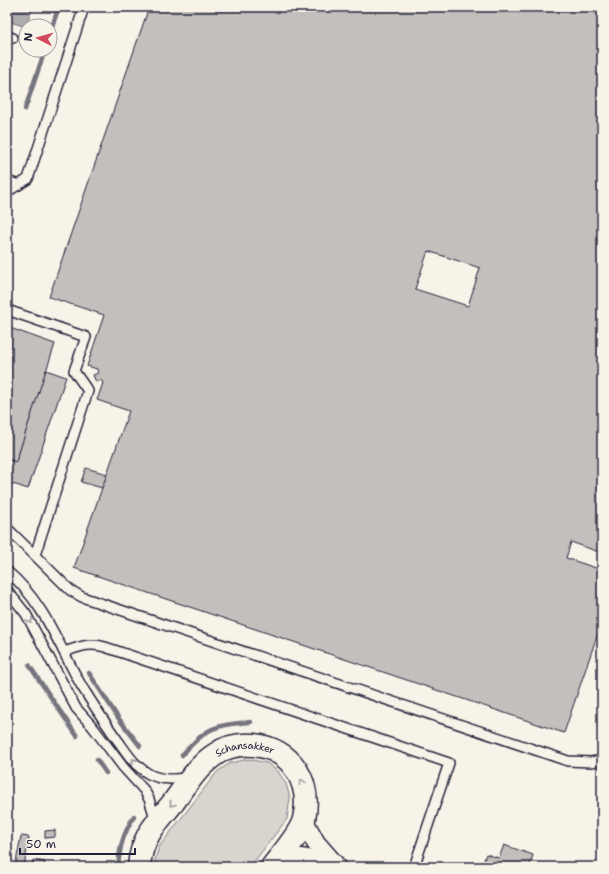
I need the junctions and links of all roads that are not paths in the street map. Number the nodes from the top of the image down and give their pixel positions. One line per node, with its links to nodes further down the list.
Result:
1 (84, 7): 3 (lane)
2 (7, 181): 3 (lane)
3 (18, 185): 4 (lane)
4 (7, 192)
5 (7, 310): 7 (lane)
6 (7, 528): 7 (lane)
7 (35, 555): 13 (lane)
8 (7, 571): 10 (lane)
9 (7, 590): 11 (lane, one-way to 11)
10 (53, 631): 11 (lane); 12 (lane)
11 (39, 638): 16 (lane)
12 (64, 652): 14 (lane, one-way to 12); 21 (lane)
13 (602, 760)
14 (194, 775): 15 (street, Schansakker, one-way to 14); 16 (street, Schansakker, one-way to 16)
15 (304, 820): 17 (street, Schansakker); 20 (street)
16 (157, 823): 18 (street, Schansakker)
17 (276, 862): 19 (street)
18 (139, 867)
19 (333, 867)
20 (336, 867)
21 (414, 867)

